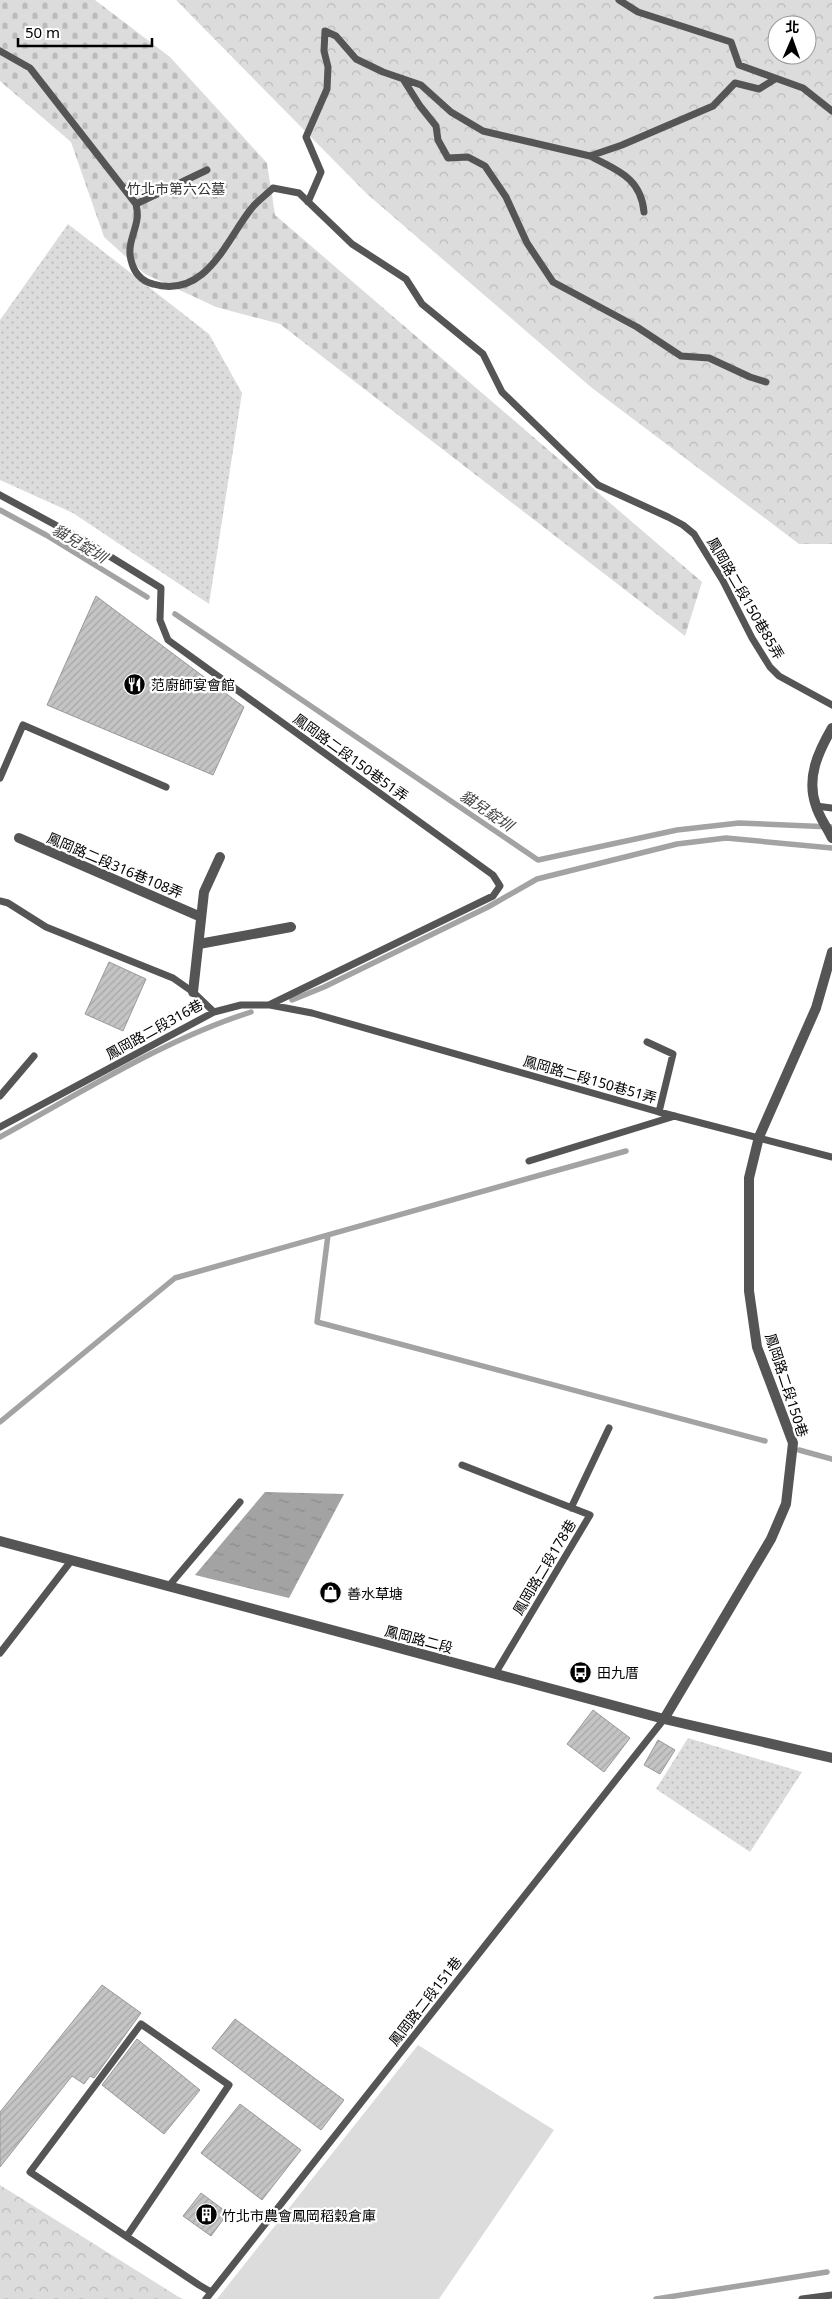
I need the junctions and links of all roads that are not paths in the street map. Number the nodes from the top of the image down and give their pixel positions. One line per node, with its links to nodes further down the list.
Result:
1 (619, 0): 4 (lane)
2 (0, 51): 9 (lane)
3 (403, 79): 6 (lane); 8 (lane); 11 (lane)
4 (775, 79): 5 (lane); 6 (lane)
5 (832, 111)
6 (590, 156): 10 (lane)
7 (207, 170): 9 (lane)
8 (308, 202): 9 (lane, 鳳岡路二段150巷85弄); 13 (lane, 鳳岡路二段150巷85弄)
9 (136, 204)
10 (644, 212)
11 (766, 382)
12 (0, 495): 28 (lane, 鳳岡路二段150巷51弄)
13 (832, 705)
14 (832, 728): 17 (street)
15 (0, 778): 16 (lane)
16 (166, 787)
17 (816, 806): 18 (lane); 20 (street)
18 (832, 808)
19 (18, 838): 23 (street, 鳳岡路二段316巷108弄)
20 (832, 838)
21 (220, 857): 23 (street, 鳳岡路二段316巷108弄)
22 (0, 901): 27 (lane, 鳳岡路二段316巷)
23 (201, 917): 25 (street, 鳳岡路二段316巷108弄)
24 (292, 927): 25 (street)
25 (199, 944): 27 (street, 鳳岡路二段316巷108弄)
26 (832, 952): 36 (street, 鳳岡路二段150巷)
27 (193, 992): 29 (lane, 鳳岡路二段316巷)
28 (269, 1005): 29 (lane, 鳳岡路二段150巷51弄); 33 (lane, 鳳岡路二段150巷51弄)
29 (214, 1012): 35 (lane, 鳳岡路二段316巷)
30 (647, 1042): 33 (lane)
31 (34, 1056): 32 (lane)
32 (0, 1096)
33 (658, 1112): 34 (lane, 鳳岡路二段150巷51弄)
34 (677, 1116): 36 (lane, 鳳岡路二段150巷51弄); 38 (lane)
35 (0, 1127)
36 (759, 1137): 37 (lane, 鳳岡路二段150巷51弄); 48 (street, 鳳岡路二段150巷)
37 (832, 1156)
38 (529, 1160)
39 (609, 1428): 42 (lane)
40 (462, 1465): 42 (lane, 鳳岡路二段178巷)
41 (240, 1502): 45 (lane)
42 (572, 1508): 47 (lane, 鳳岡路二段178巷)
43 (0, 1541): 44 (street, 鳳岡路二段)
44 (71, 1561): 45 (street, 鳳岡路二段); 46 (lane)
45 (168, 1587): 47 (street, 鳳岡路二段)
46 (0, 1653)
47 (495, 1674): 48 (street, 鳳岡路二段)
48 (664, 1719): 49 (street, 鳳岡路二段); 51 (lane, 鳳岡路二段151巷)
49 (832, 1758)
50 (127, 2236): 50 (lane); 51 (lane)
51 (211, 2292): 53 (lane, 鳳岡路二段151巷)
52 (832, 2295): 54 (lane)
53 (206, 2299)
54 (802, 2299)

